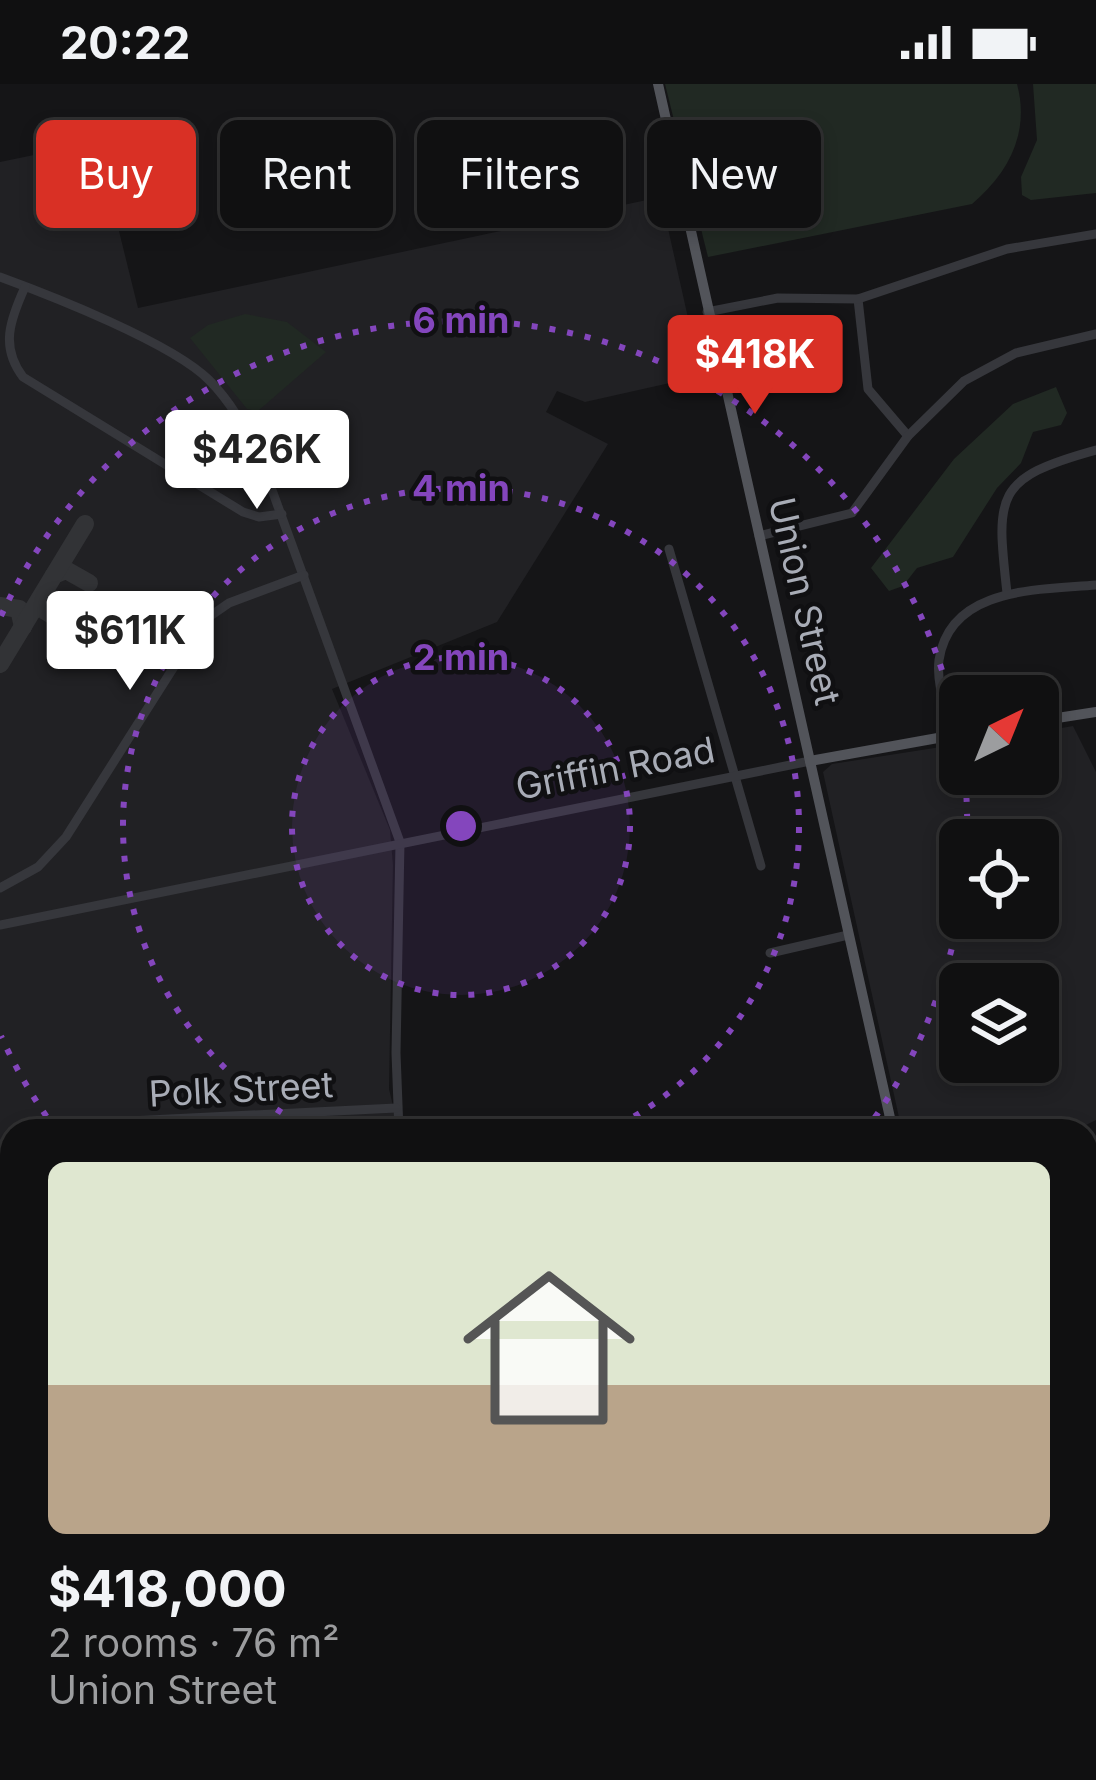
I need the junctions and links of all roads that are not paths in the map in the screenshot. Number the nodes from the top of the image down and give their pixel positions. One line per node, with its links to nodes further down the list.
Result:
1 (658, 84): 6 (main road, Union Street)
2 (1096, 234): 5 (street)
3 (0, 277): 4 (street)
4 (26, 287): 10 (street); 10 (street)
5 (858, 298): 6 (street); 8 (street)
6 (707, 312): 11 (main road, Union Street)
7 (1096, 334): 8 (street)
8 (908, 436): 11 (street)
9 (1096, 450): 15 (street)
10 (282, 514): 13 (street)
11 (759, 536): 20 (main road, Union Street)
12 (669, 549): 21 (street)
13 (304, 575): 22 (street); 24 (street)
14 (1096, 585): 15 (street)
15 (1007, 593): 16 (street)
16 (943, 675)
17 (1096, 712): 18 (main road)
18 (1059, 718)
19 (939, 738): 20 (main road, Griffin Road)
20 (811, 760): 21 (street, Griffin Road); 26 (main road, Union Street)
21 (733, 774): 22 (street, Griffin Road); 23 (street)
22 (400, 842): 25 (street, Griffin Road); 28 (street)
23 (760, 866)
24 (0, 888)
25 (0, 925)
26 (848, 934): 27 (street); 31 (main road, Union Street)
27 (770, 953)
28 (396, 1108): 29 (street, Polk Street); 30 (street)
29 (204, 1119)
30 (397, 1119)
31 (888, 1119)

